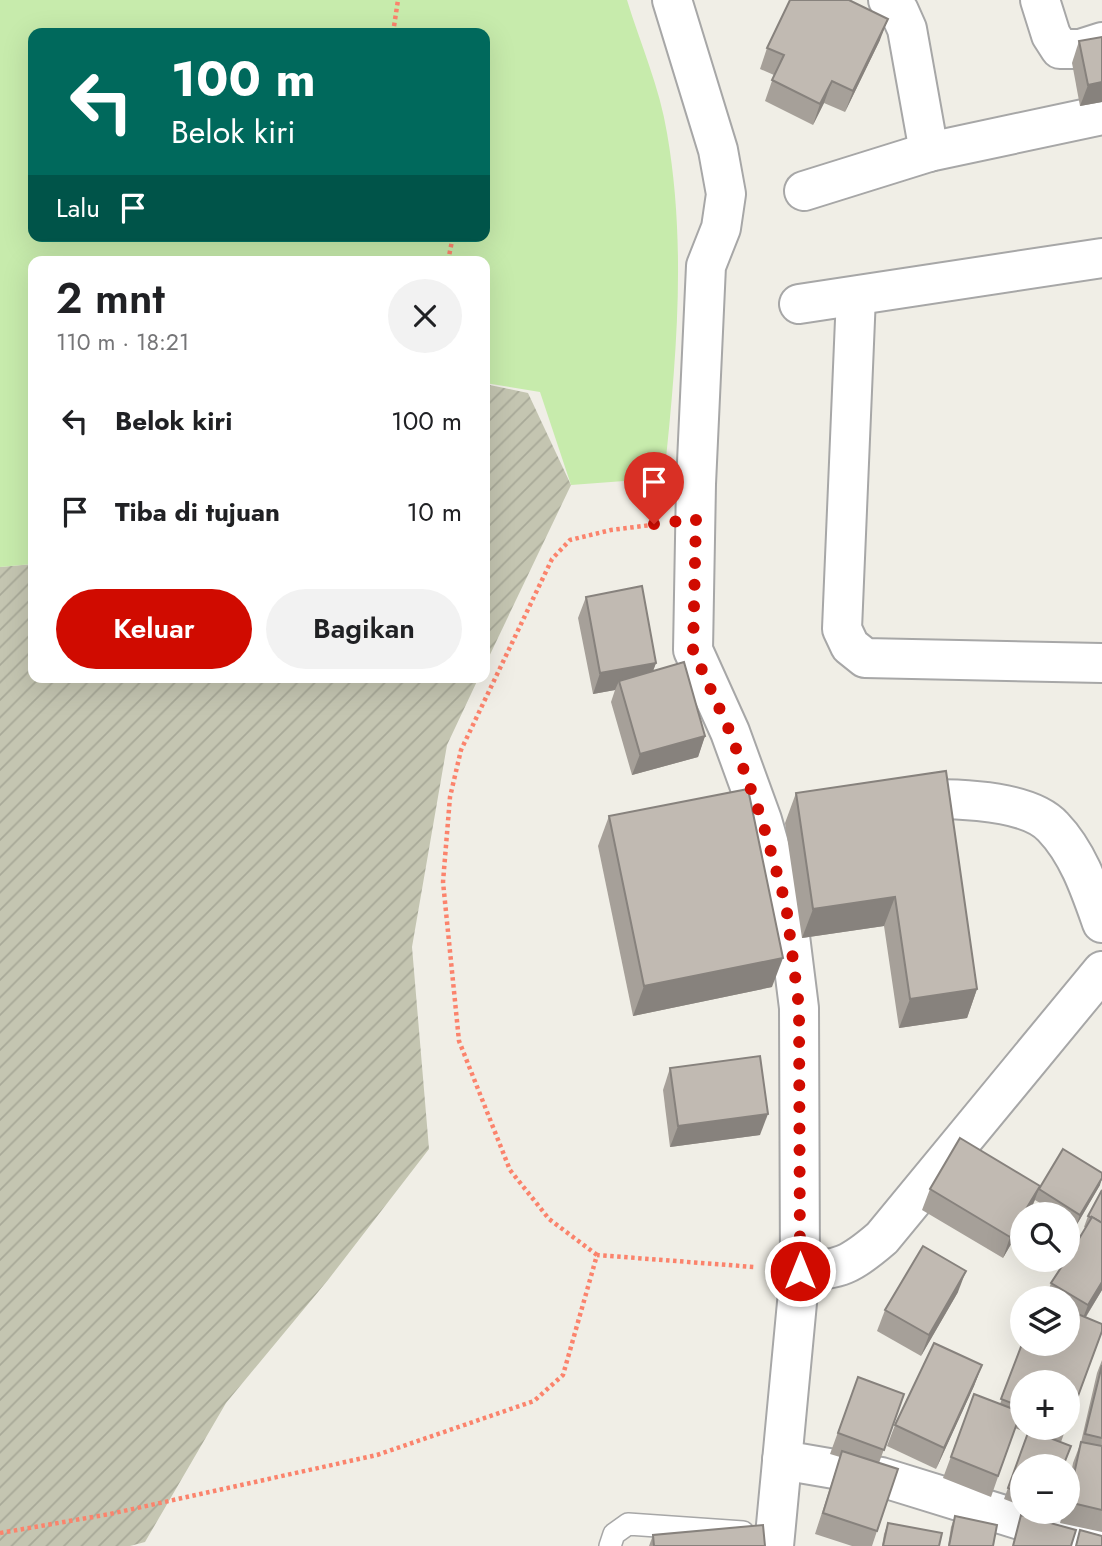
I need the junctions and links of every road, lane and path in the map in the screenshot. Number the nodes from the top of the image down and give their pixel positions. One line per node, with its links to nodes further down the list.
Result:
1 (398, 0): 5 (path)
2 (672, 0): 13 (street)
3 (888, 0): 8 (street)
4 (1040, 0): 6 (street)
5 (394, 28)
6 (1102, 42)
7 (1102, 114): 8 (street)
8 (929, 152): 9 (street)
9 (803, 191)
10 (1102, 258): 11 (street)
11 (856, 296): 12 (street); 14 (street)
12 (799, 304)
13 (696, 519): 18 (path); 19 (street)
14 (1102, 663)
15 (860, 802): 16 (street)
16 (1102, 923)
17 (1102, 971): 19 (street)
18 (597, 1255): 19 (path); 22 (path)
19 (800, 1271): 20 (street)
20 (782, 1460): 21 (street); 23 (street)
21 (1001, 1531): 24 (street)
22 (0, 1533)
23 (775, 1541): 25 (lane)
24 (1102, 1542)
25 (610, 1546)

